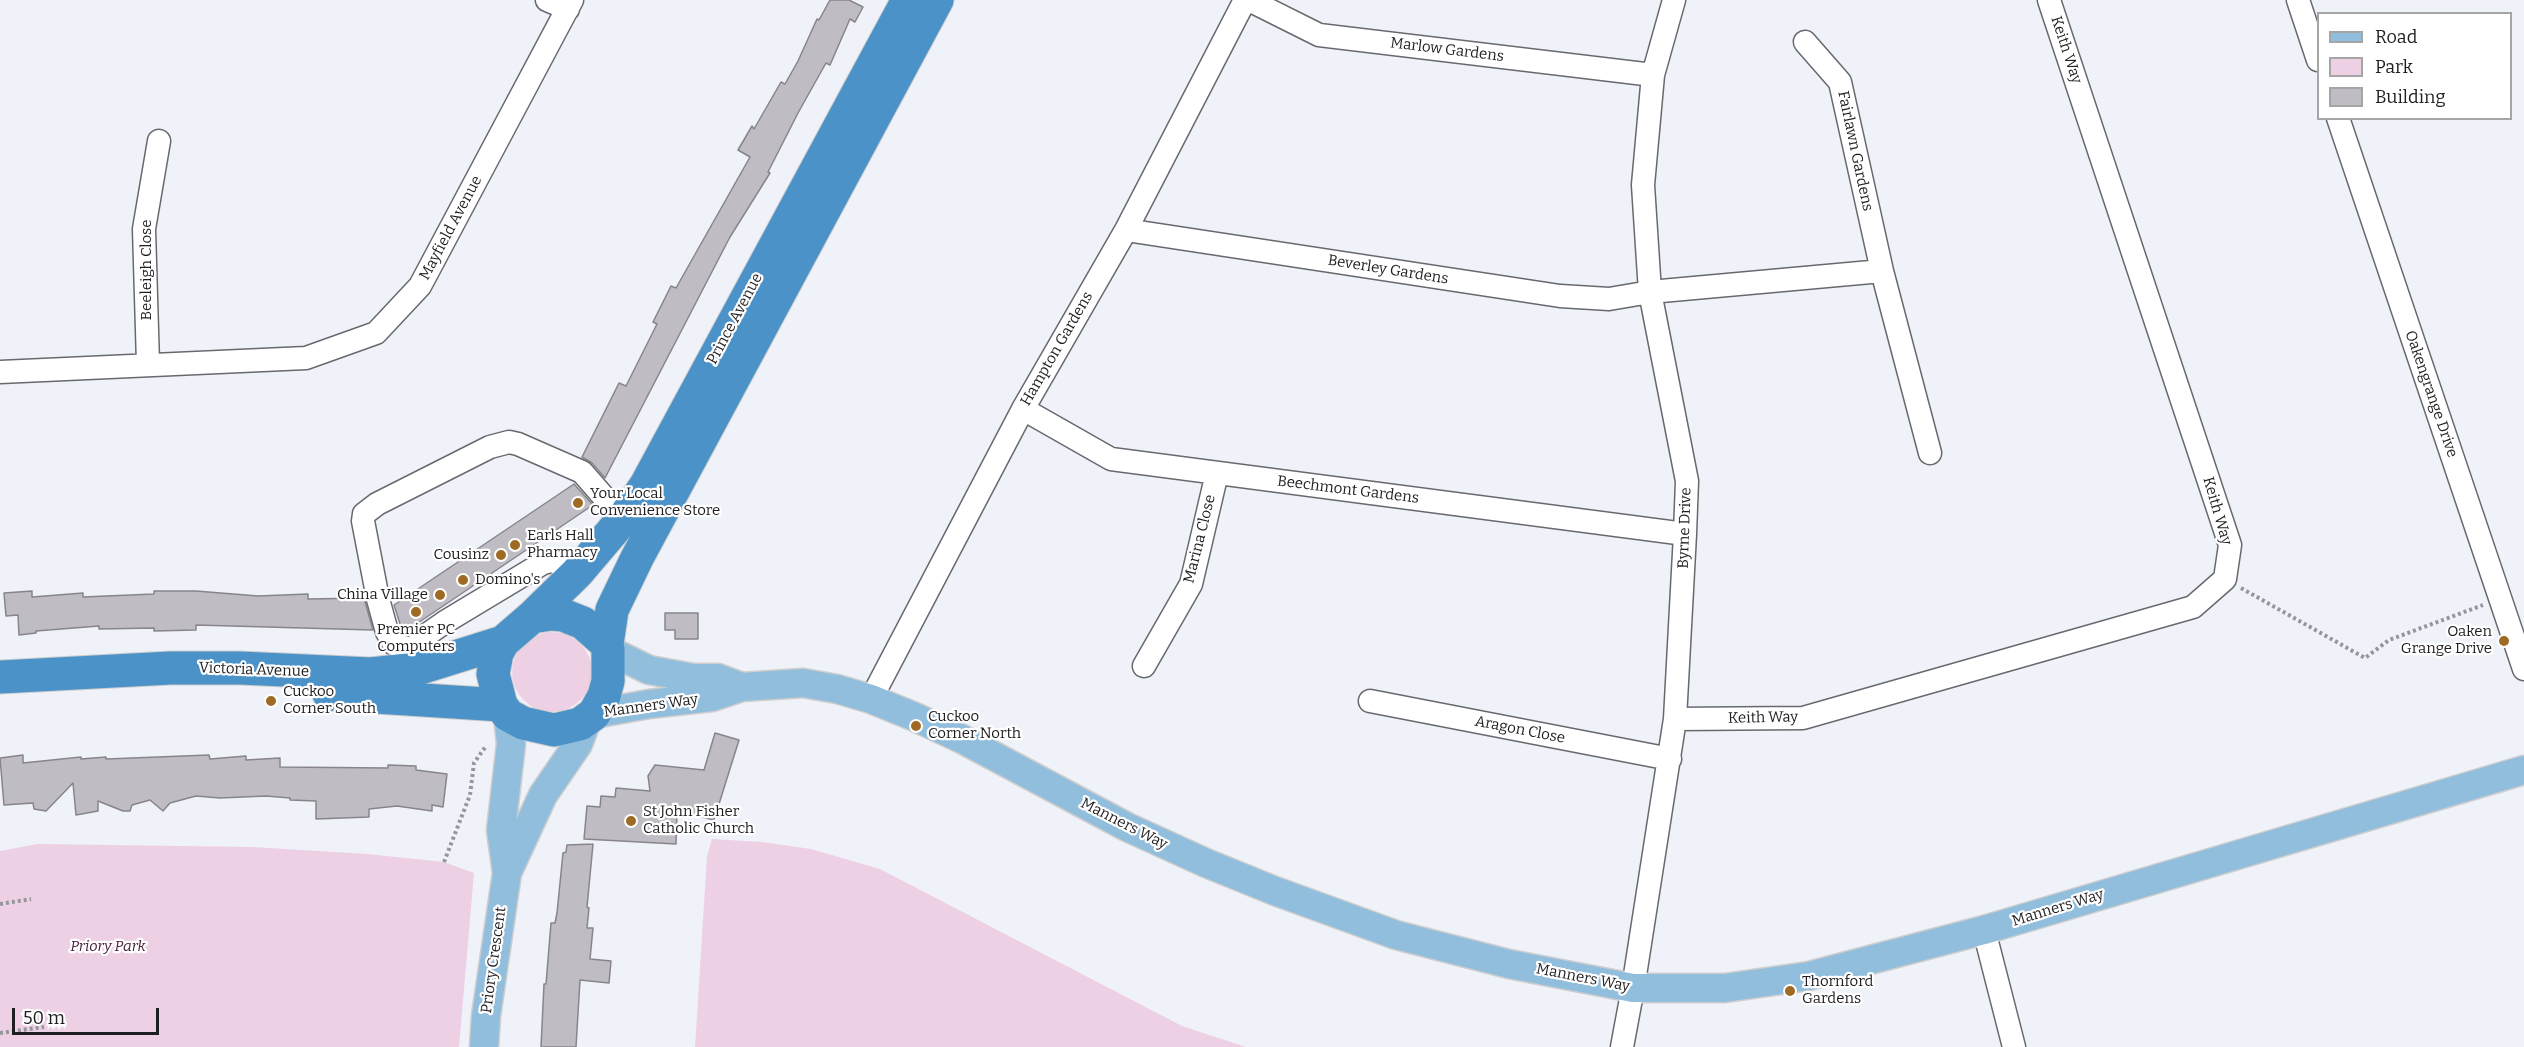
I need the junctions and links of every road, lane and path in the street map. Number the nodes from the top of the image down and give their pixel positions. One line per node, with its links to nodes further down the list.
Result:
1 (908, 0): 21 (highway, Prince Avenue)
2 (937, 0): 28 (highway, Prince Avenue)
3 (1247, 0): 10 (street, Marlow Gardens); 13 (street, Hampton Gardens)
4 (1674, 0): 10 (street, Byrne Drive)
5 (2049, 0): 24 (street, Keith Way)
6 (2298, 0): 9 (street)
7 (563, 3): 16 (street, Mayfield Avenue)
8 (1805, 42): 14 (street, Fairlawn Gardens)
9 (2317, 54)
10 (1653, 75): 15 (street, Byrne Drive)
11 (2339, 120): 25 (street, Oakengrange Drive)
12 (159, 141): 16 (street, Beeleigh Close)
13 (1126, 230): 15 (street, Beverley Gardens); 18 (street, Hampton Gardens)
14 (1882, 271): 15 (street); 19 (street, Fairlawn Gardens)
15 (1650, 292): 22 (street, Byrne Drive)
16 (148, 364): 17 (street, Mayfield Avenue)
17 (0, 372)
18 (1023, 409): 20 (street, Beechmont Gardens); 35 (street, Hampton Gardens)
19 (1930, 453)
20 (1217, 472): 22 (street, Beechmont Gardens); 30 (street, Marina Close)
21 (623, 519): 23 (highway, Prince Avenue); 29 (street)
22 (1685, 534): 39 (street, Byrne Drive)
23 (577, 573): 26 (highway, Prince Avenue); 29 (street)
24 (2225, 579): 25 (path); 39 (street, Keith Way)
25 (2500, 599): 31 (street, Oakengrange Drive)
26 (532, 617): 27 (highway); 28 (highway)
27 (503, 642): 29 (highway, Victoria Avenue); 37 (highway)
28 (608, 647): 33 (main road, Manners Way); 38 (highway)
29 (415, 659): 32 (highway, Victoria Avenue)
30 (1144, 666)
31 (2524, 669)
32 (0, 677)
33 (742, 687): 35 (main road, Manners Way); 38 (main road, Manners Way)
34 (0, 699): 37 (highway, Victoria Avenue)
35 (871, 699): 47 (main road, Manners Way)
36 (1370, 701): 40 (street, Aragon Close)
37 (505, 710): 38 (highway); 42 (path); 43 (main road, Priory Crescent)
38 (591, 717): 43 (main road, Priory Crescent)
39 (1675, 719): 40 (street, Byrne Drive)
40 (1670, 759): 47 (street, Byrne Drive)
41 (2524, 770): 46 (main road, Manners Way)
42 (444, 862)
43 (507, 873): 50 (main road, Priory Crescent)
44 (32, 899): 45 (path)
45 (0, 904)
46 (1984, 930): 47 (main road, Manners Way); 52 (street)
47 (1633, 988): 51 (street)
48 (44, 1027): 49 (path)
49 (0, 1033)
50 (484, 1047)
51 (1622, 1047)
52 (2014, 1047)

